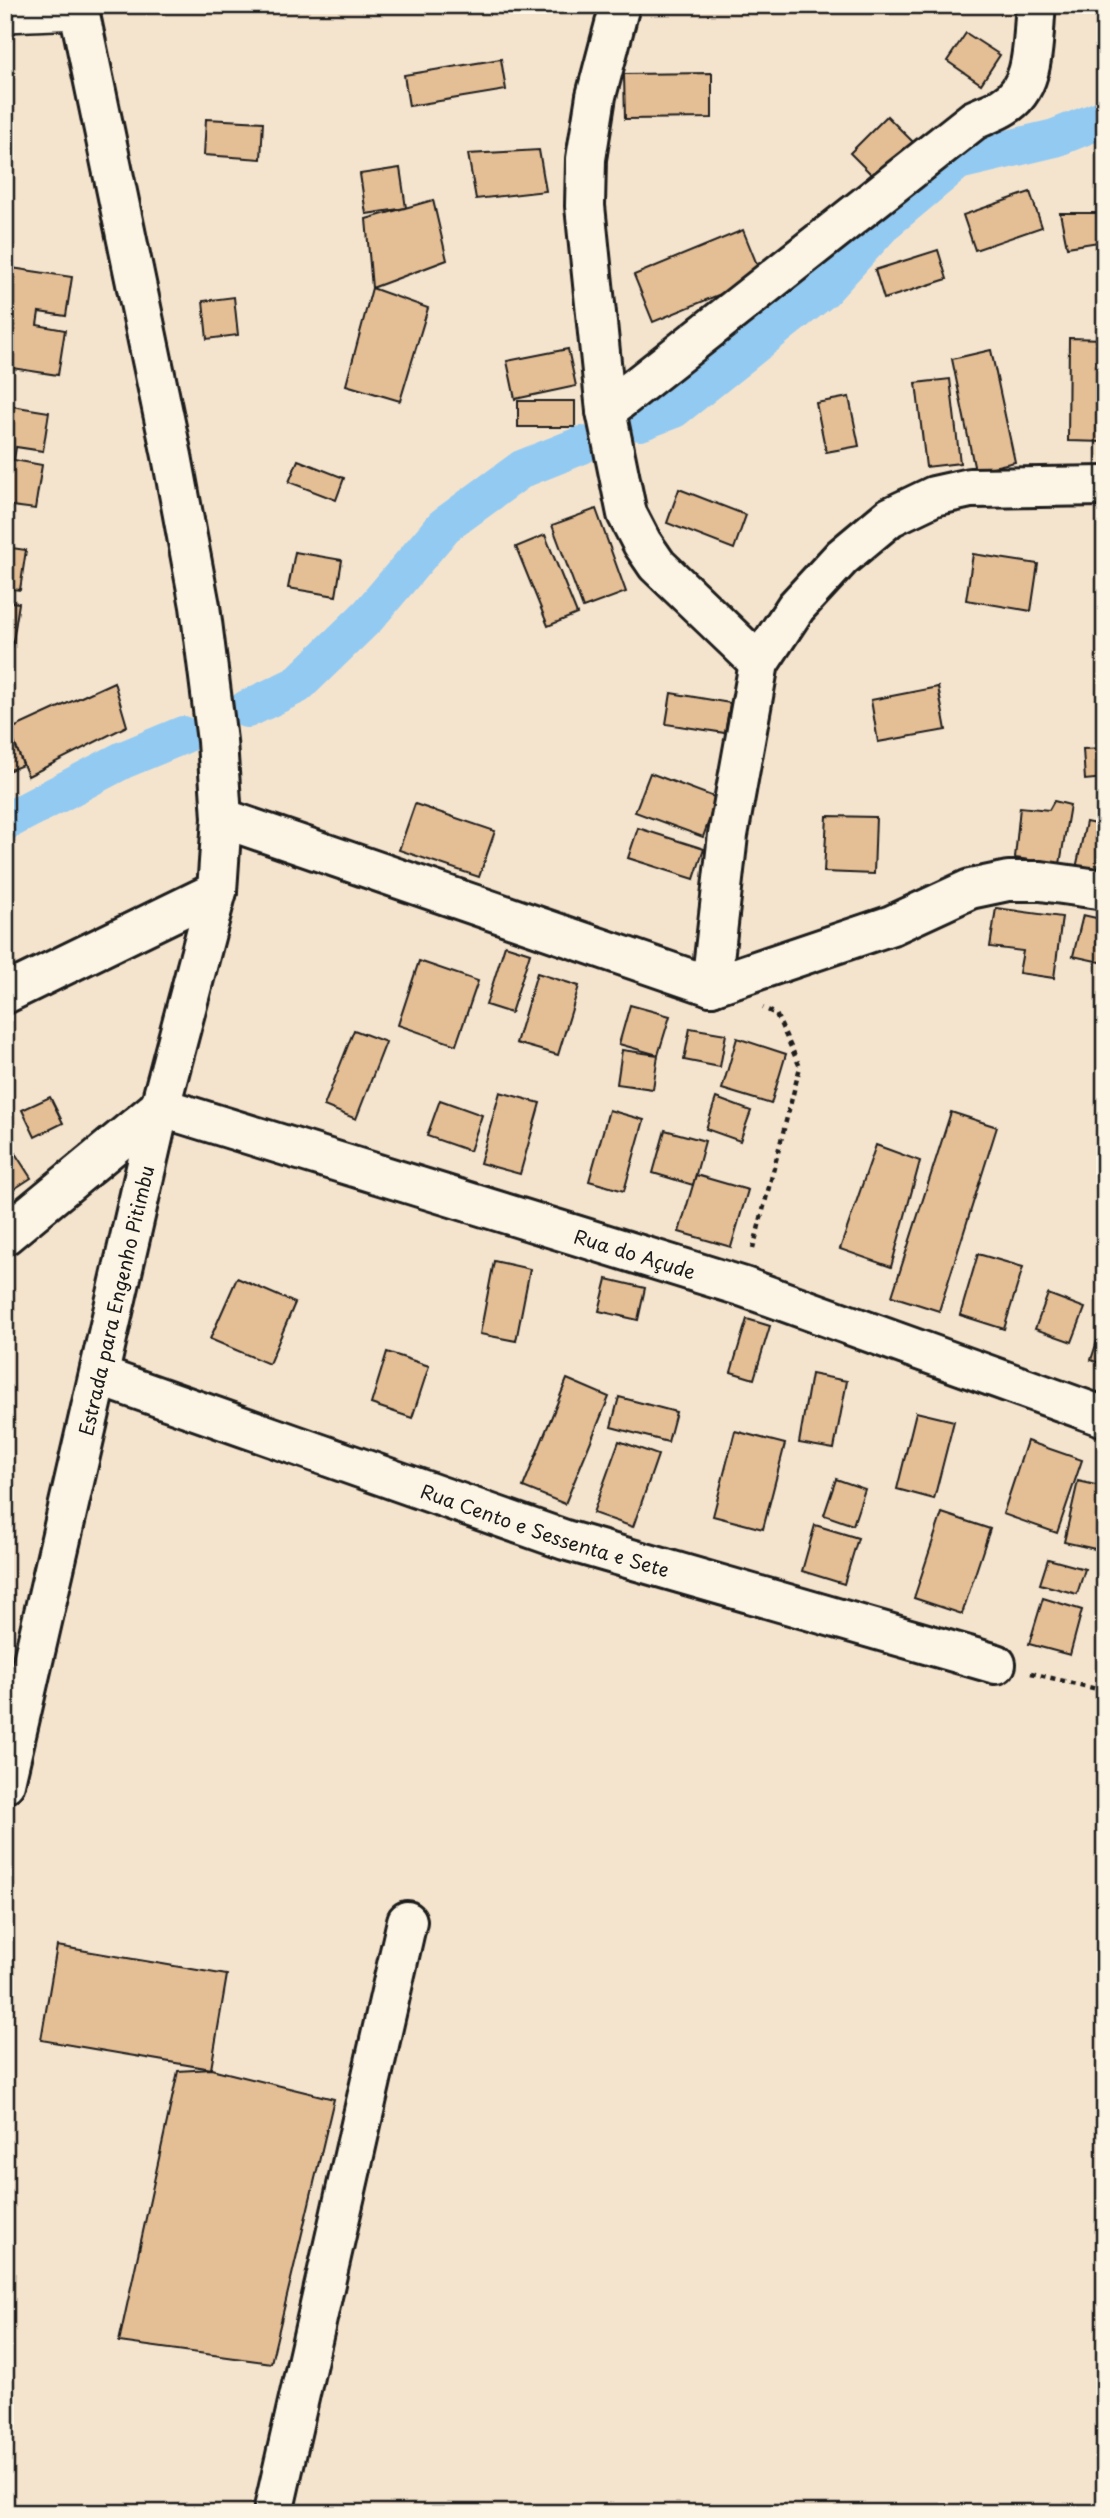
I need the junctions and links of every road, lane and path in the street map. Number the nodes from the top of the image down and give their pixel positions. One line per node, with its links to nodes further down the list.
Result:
1 (620, 5): 5 (street)
2 (1036, 5): 5 (street)
3 (79, 11): 4 (lane); 8 (street, Estrada para Engenho Pitimbu)
4 (5, 20)
5 (606, 411): 7 (street)
6 (1105, 486): 7 (street)
7 (759, 663): 11 (street)
8 (222, 818): 10 (street, Estrada para Engenho Pitimbu); 11 (street)
9 (1105, 890): 11 (street)
10 (216, 891): 12 (street); 13 (street, Estrada para Engenho Pitimbu)
11 (711, 986): 15 (path)
12 (5, 994)
13 (160, 1107): 14 (street); 15 (street, Rua do Açude); 16 (street, Estrada para Engenho Pitimbu)
14 (5, 1235)
15 (744, 1287): 17 (street, Rua do Açude)
16 (99, 1376): 18 (street, Rua Cento e Sessenta e Sete); 20 (street, Estrada para Engenho Pitimbu)
17 (1105, 1417)
18 (996, 1664): 19 (path)
19 (1105, 1691)
20 (5, 1783)
21 (407, 1921): 22 (street)
22 (273, 2513)

